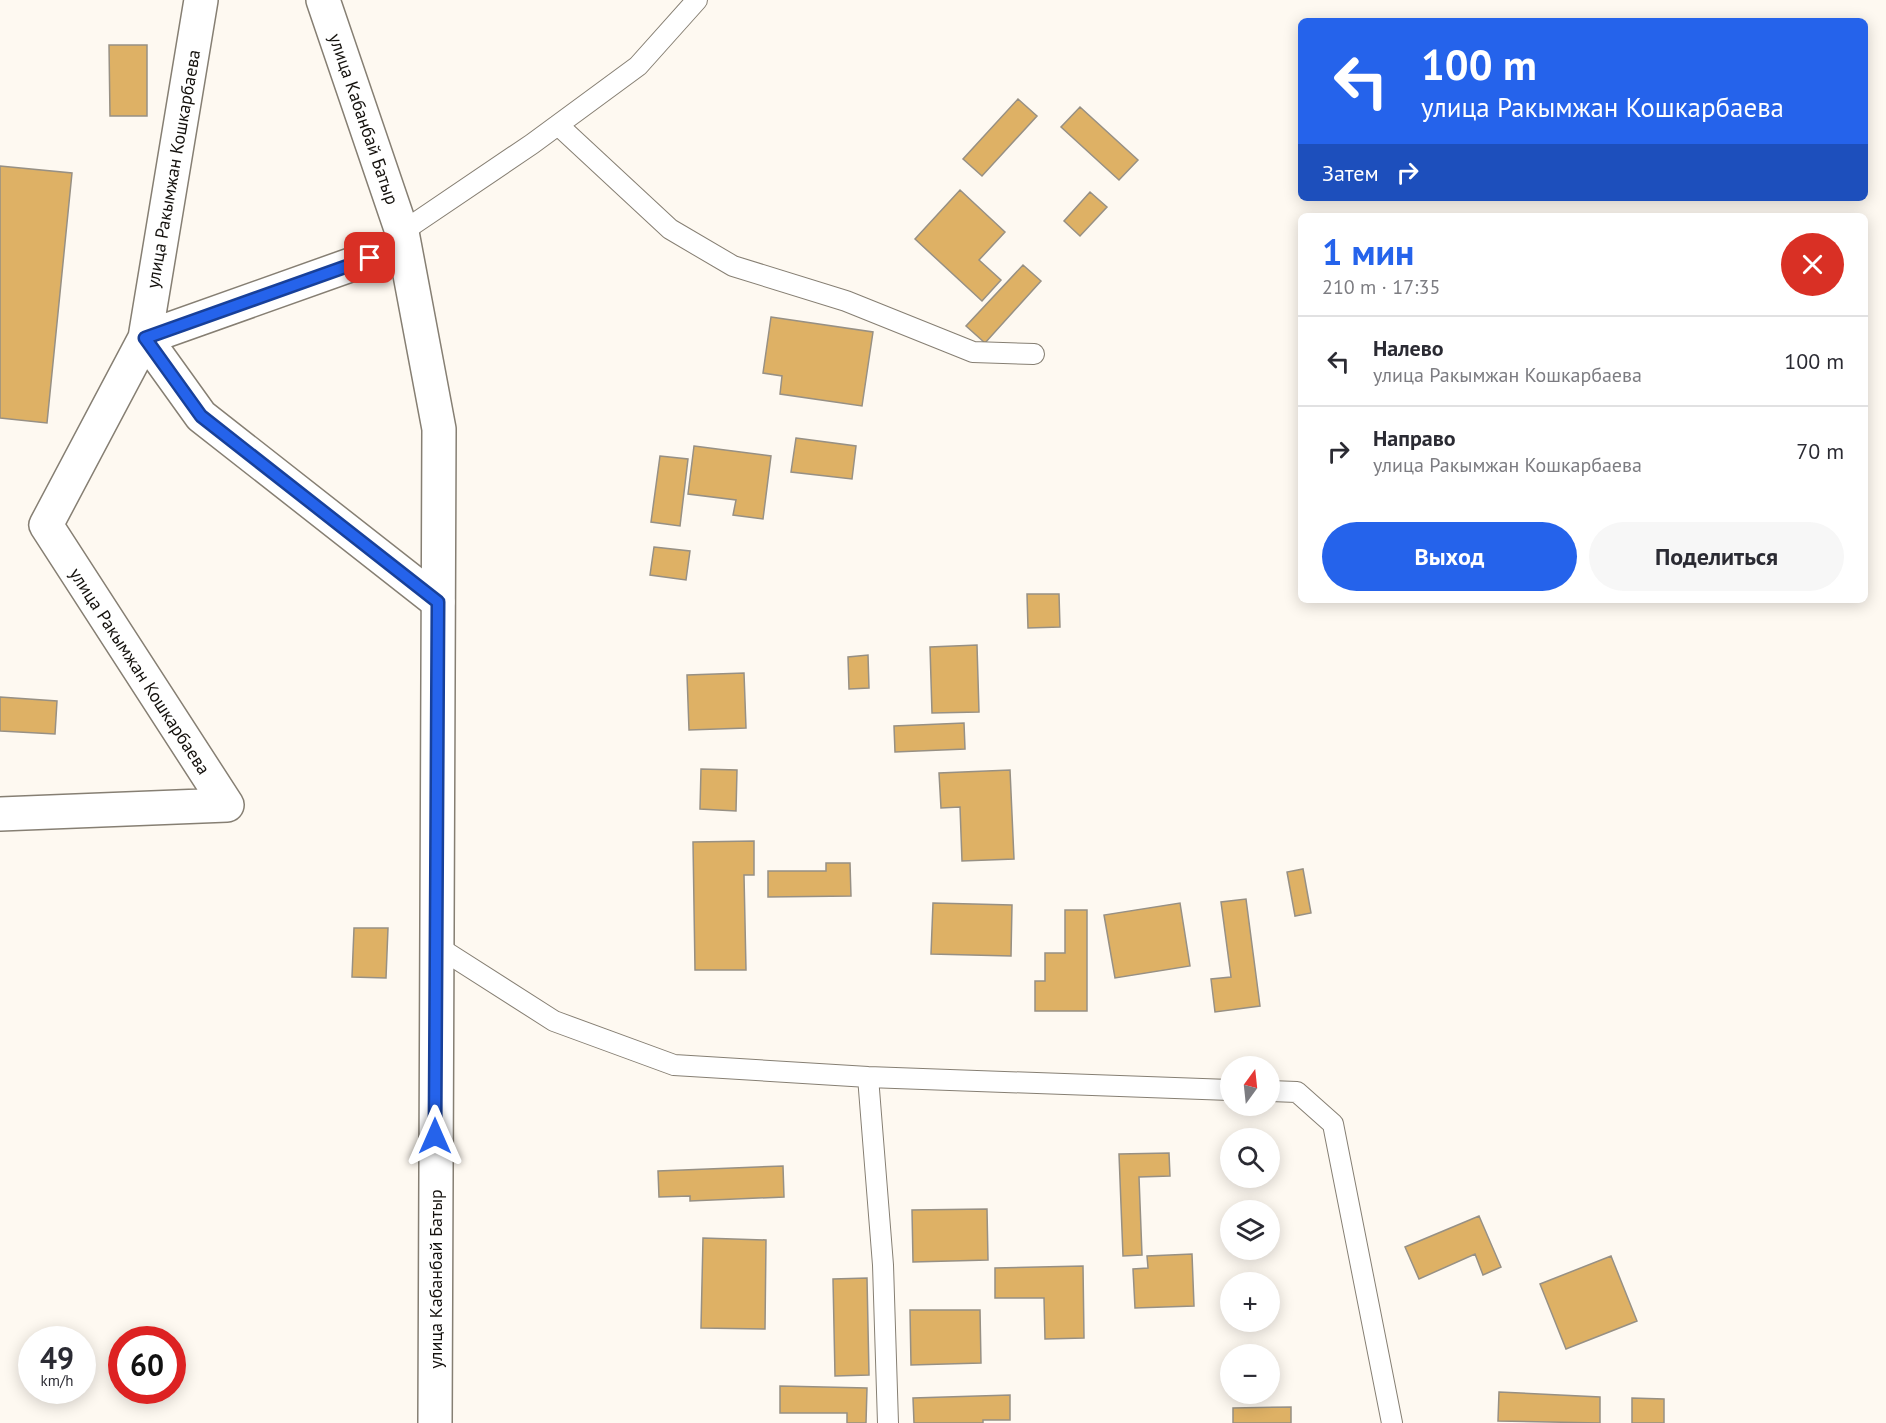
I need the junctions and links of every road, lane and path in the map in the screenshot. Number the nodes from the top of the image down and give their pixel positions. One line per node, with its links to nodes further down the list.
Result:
1 (201, 0): 7 (street, улица Ракымжан Кошкарбаева)
2 (323, 0): 5 (street, улица Кабанбай Батыр)
3 (698, 0): 4 (lane)
4 (558, 124): 5 (lane); 8 (lane)
5 (402, 232): 9 (street, улица Кабанбай Батыр)
6 (370, 258): 7 (street)
7 (145, 338): 9 (street); 10 (street, улица Ракымжан Кошкарбаева)
8 (1034, 354)
9 (438, 602): 11 (street, улица Кабанбай Батыр)
10 (0, 814)
11 (435, 945): 12 (lane); 15 (street, улица Кабанбай Батыр)
12 (868, 1077): 13 (lane); 16 (lane)
13 (1220, 1090)
14 (1280, 1091): 17 (lane)
15 (435, 1423)
16 (888, 1423)
17 (1392, 1423)

